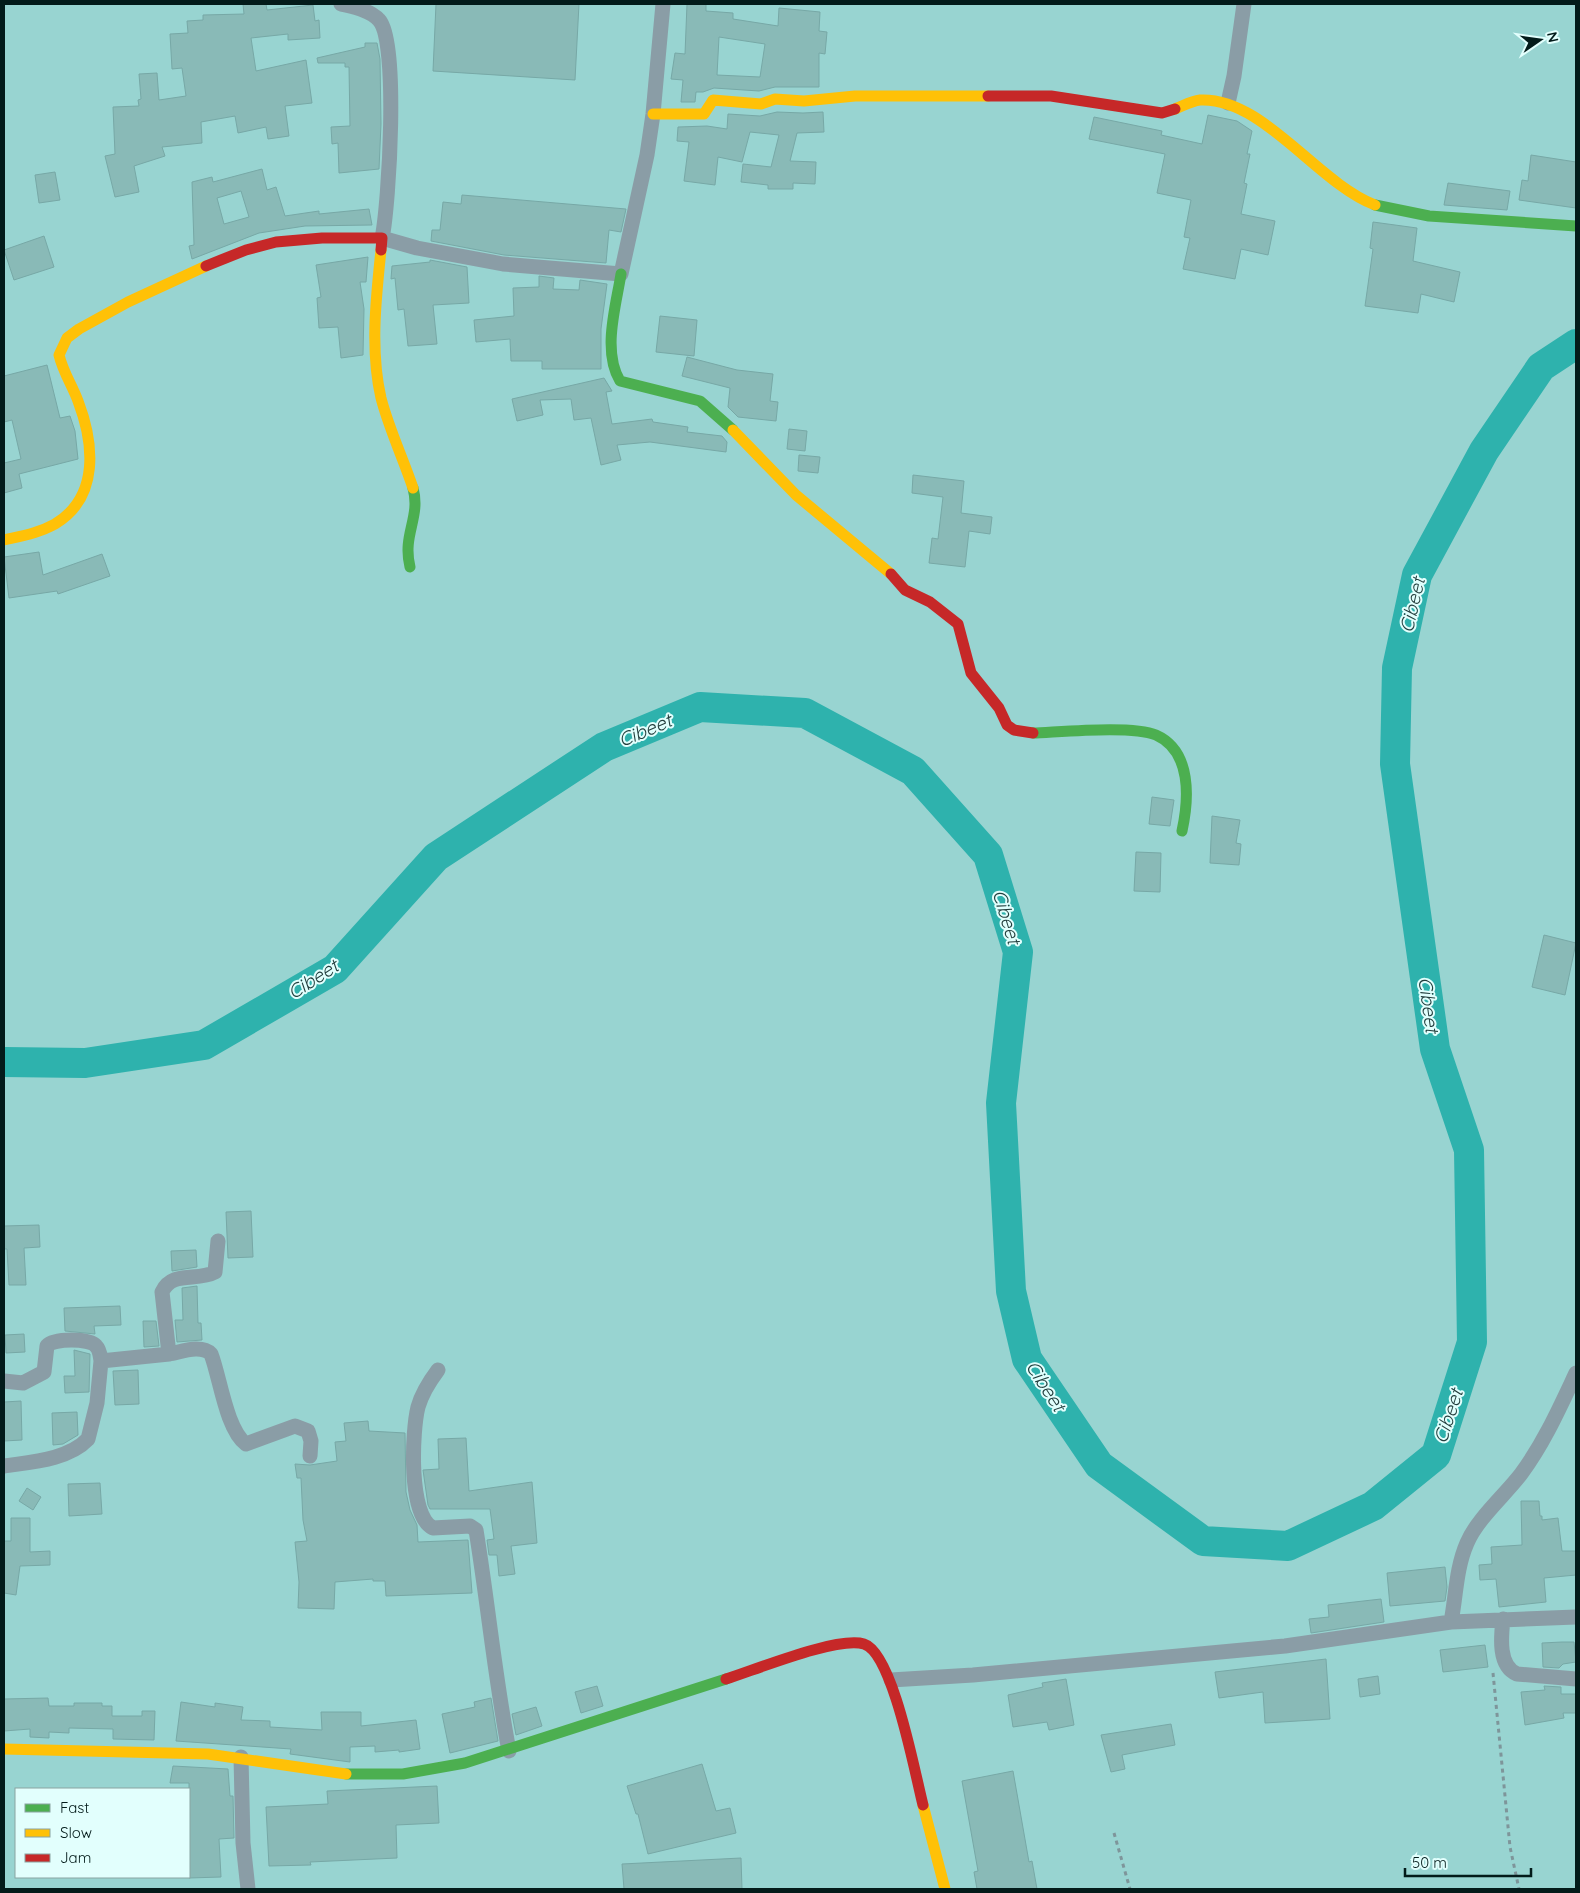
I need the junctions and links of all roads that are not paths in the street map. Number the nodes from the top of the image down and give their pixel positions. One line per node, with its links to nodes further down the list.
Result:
1 (341, 4): 7 (street)
2 (663, 4): 5 (street)
3 (1244, 4): 4 (street)
4 (1228, 102): 5 (street); 6 (street)
5 (653, 114): 8 (street)
6 (1576, 226)
7 (382, 238): 8 (street); 9 (street); 10 (street)
8 (621, 274): 11 (street)
9 (4, 540)
10 (410, 566)
11 (1182, 831)
12 (218, 1241): 13 (street)
13 (169, 1354): 14 (street); 18 (street)
14 (101, 1360): 17 (street); 19 (street)
15 (438, 1370): 26 (street)
16 (1576, 1372): 22 (street)
17 (4, 1381)
18 (310, 1456)
19 (4, 1466)
20 (1576, 1617): 21 (street)
21 (1504, 1619): 22 (street); 23 (street)
22 (1451, 1622): 24 (street)
23 (1576, 1679)
24 (891, 1680): 26 (street); 29 (street)
25 (4, 1749): 27 (street)
26 (509, 1751): 27 (street)
27 (241, 1757): 28 (street)
28 (248, 1889)
29 (945, 1889)

